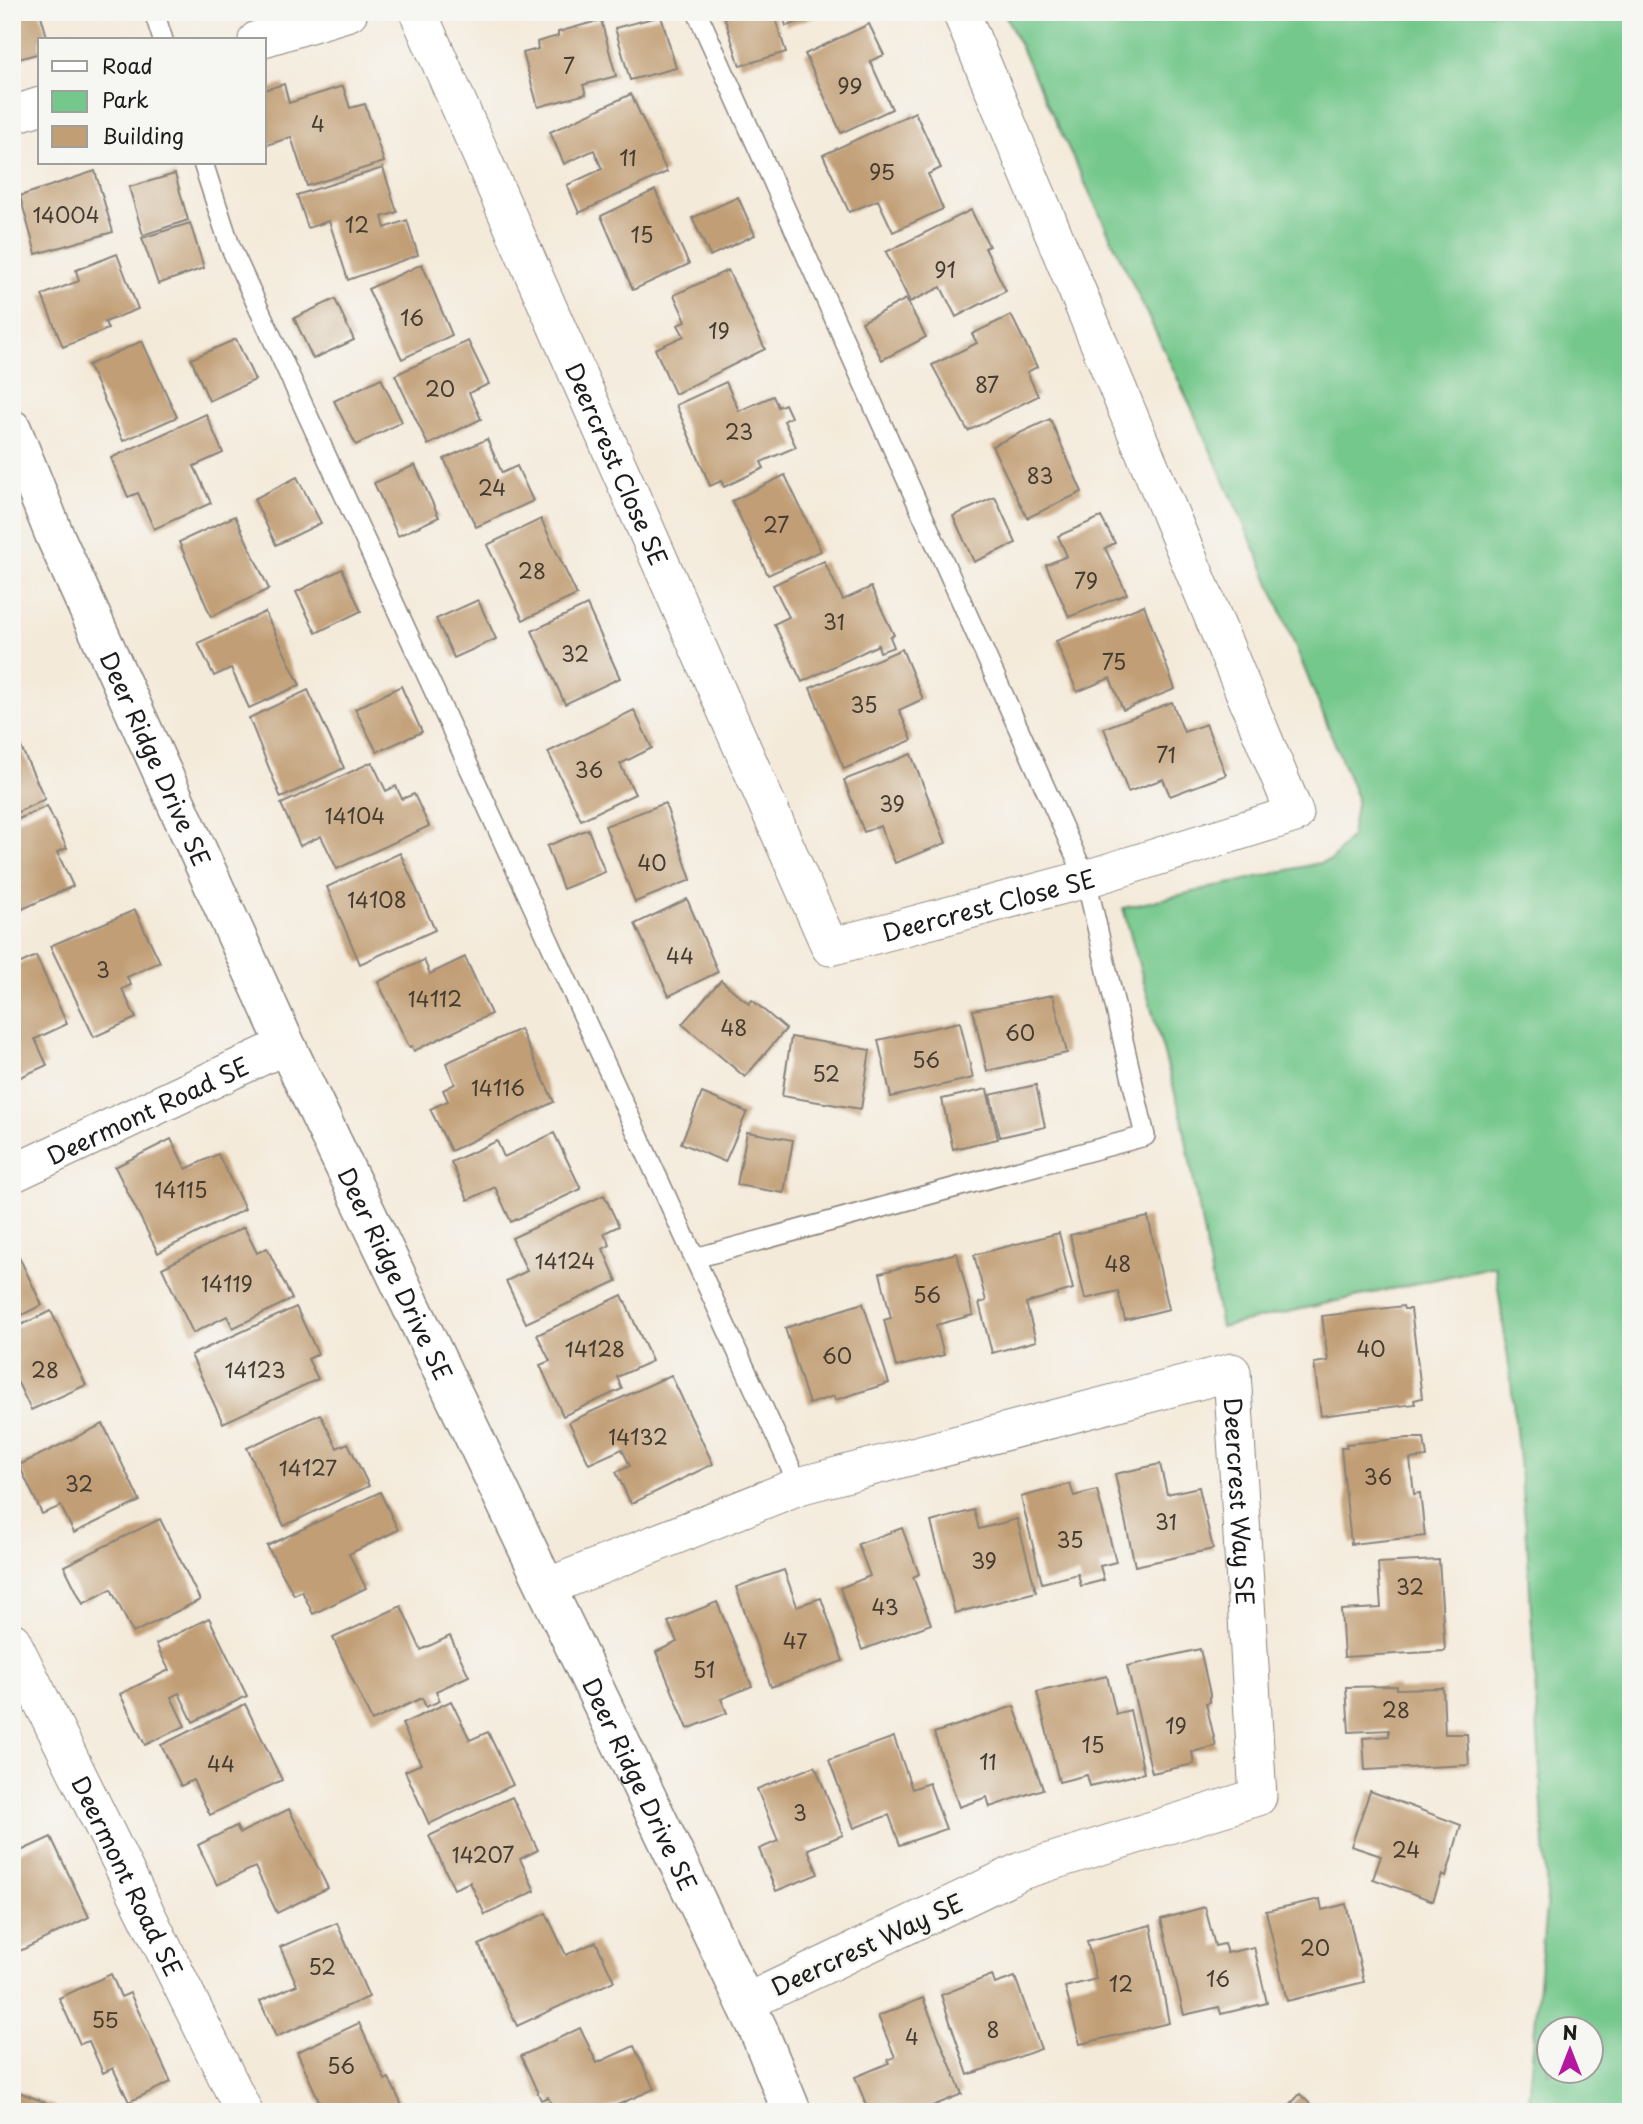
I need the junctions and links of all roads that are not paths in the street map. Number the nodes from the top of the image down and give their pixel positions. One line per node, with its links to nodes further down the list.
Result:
1 (154, 12): 6 (lane)
2 (349, 12): 7 (street)
3 (418, 12): 12 (street, Deercrest Close SE)
4 (697, 12): 12 (lane)
5 (961, 12): 12 (street, Deercrest Close SE)
6 (162, 38)
7 (264, 38)
8 (38, 107): 9 (street)
9 (12, 115)
10 (203, 164): 15 (lane)
11 (12, 429): 13 (street, Deer Ridge Drive SE)
12 (1086, 879): 15 (lane)
13 (286, 1045): 14 (street, Deermont Road SE); 17 (street, Deer Ridge Drive SE)
14 (12, 1174)
15 (695, 1258): 16 (lane)
16 (799, 1486): 17 (street, Deercrest Way SE); 20 (street, Deercrest Way SE)
17 (547, 1587): 20 (street, Deer Ridge Drive SE)
18 (12, 1641): 19 (street, Deermont Road SE)
19 (25, 1704): 21 (street, Deermont Road SE)
20 (745, 2003): 22 (street, Deer Ridge Drive SE)
21 (244, 2112)
22 (792, 2112)

